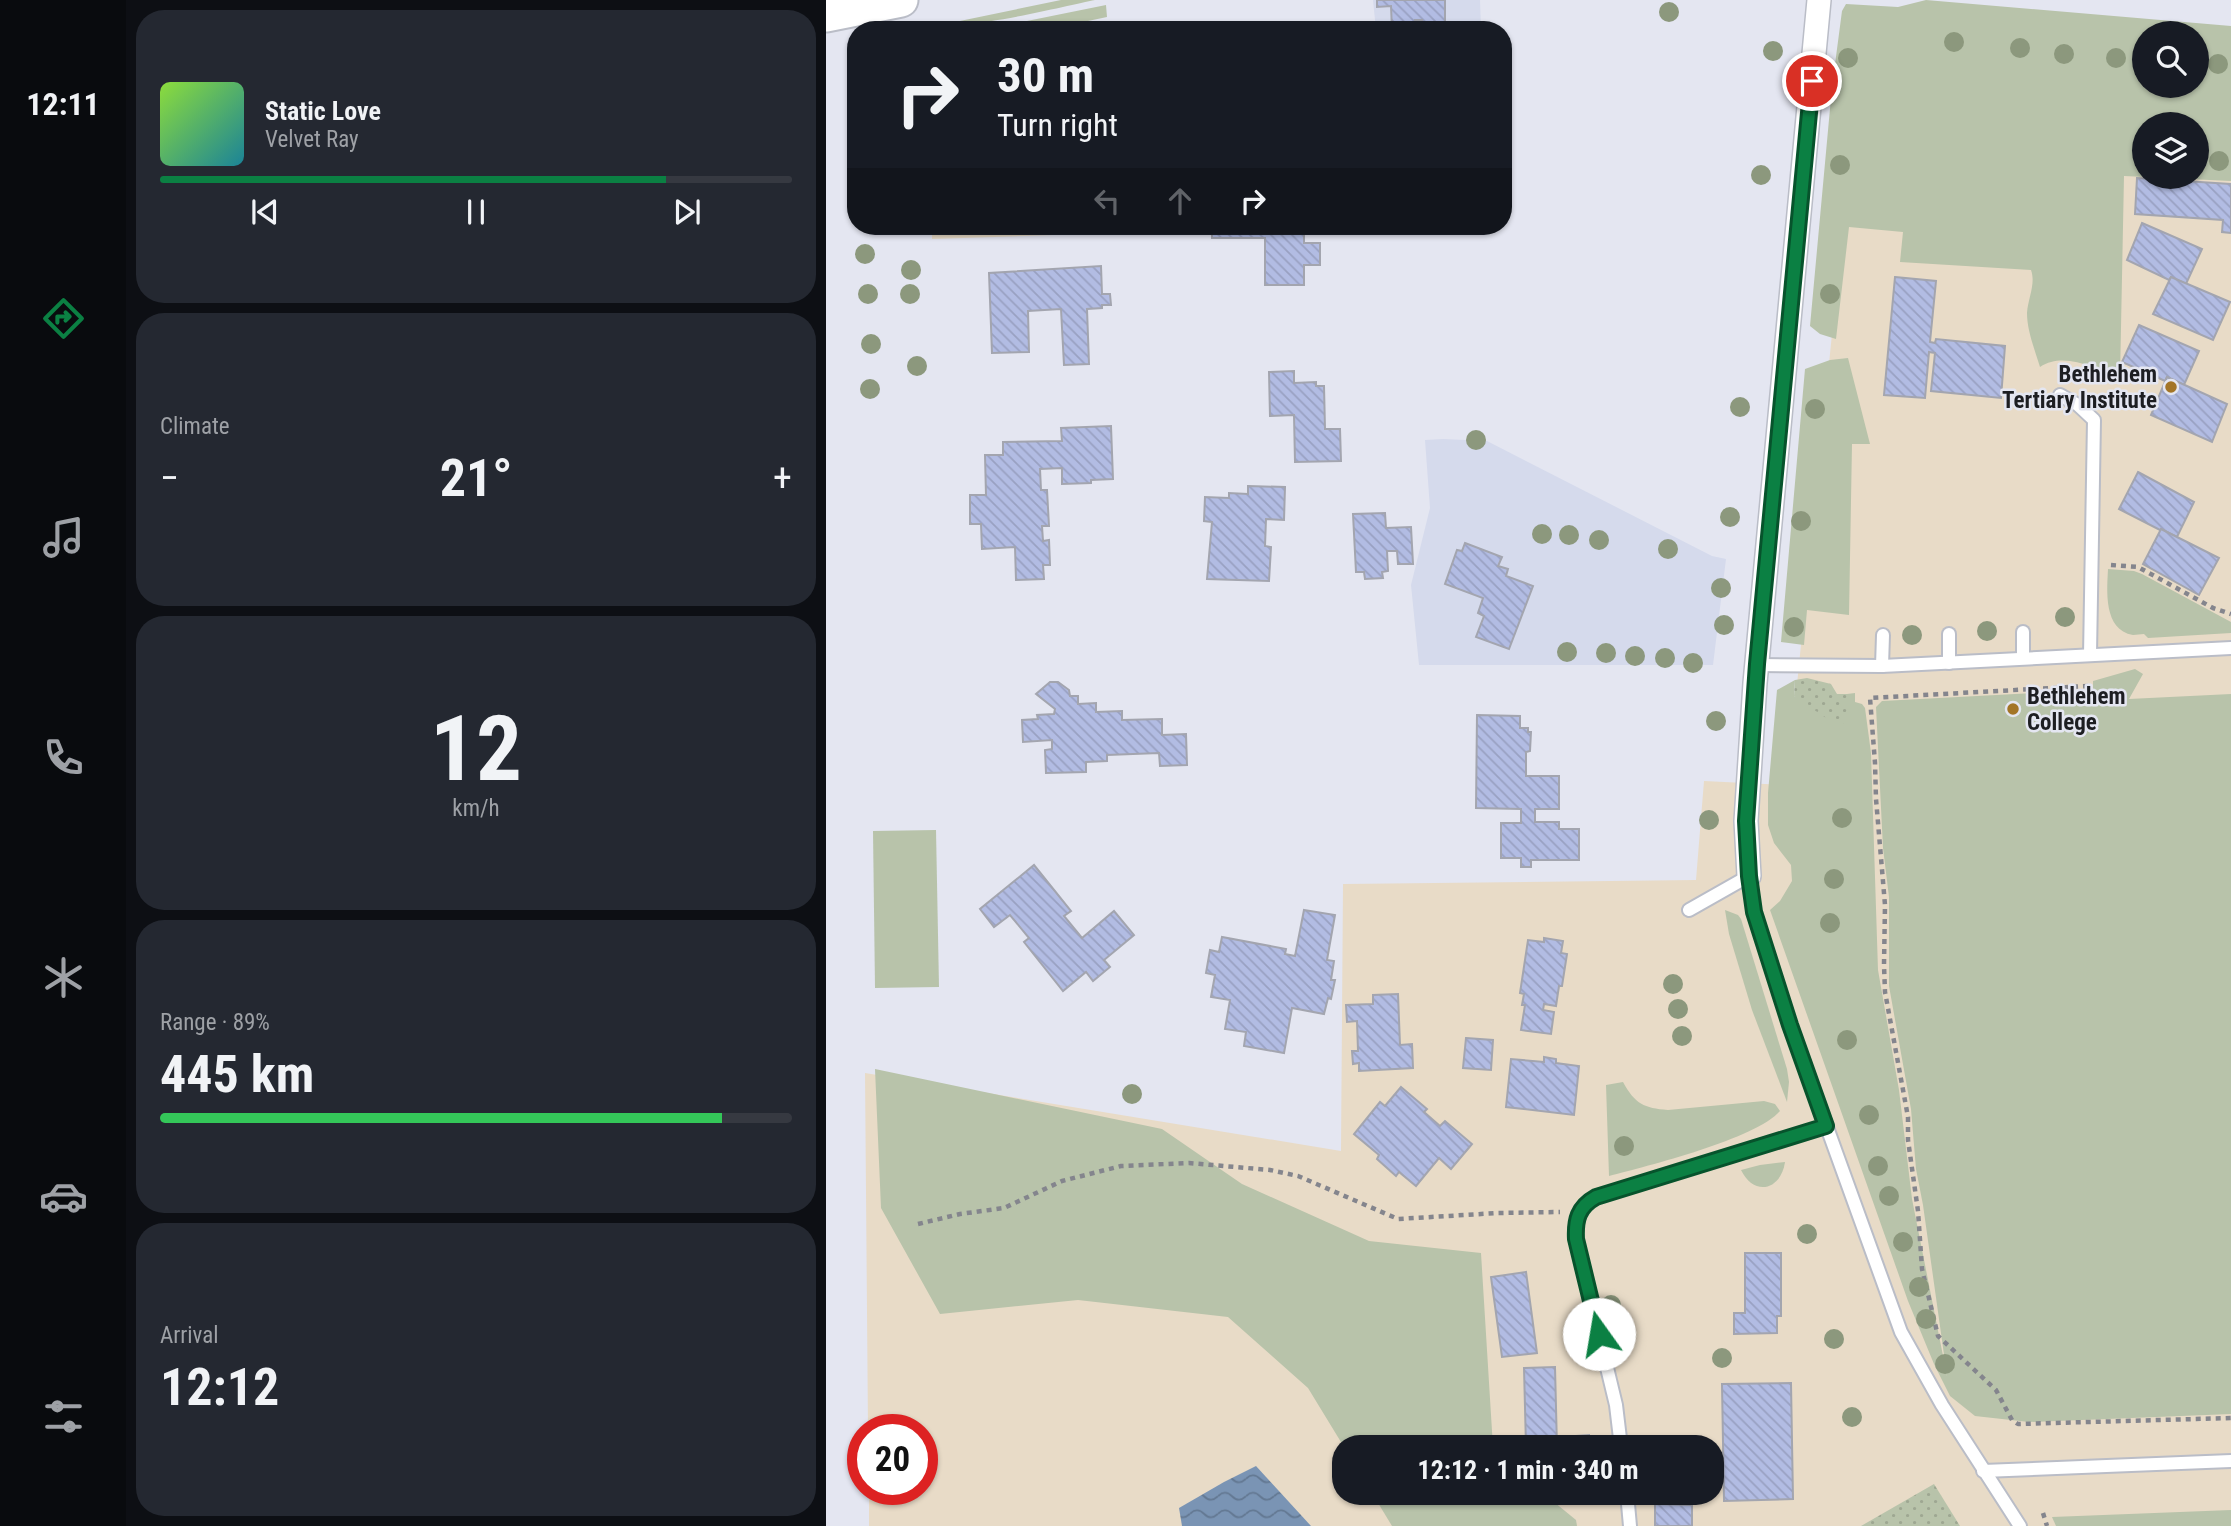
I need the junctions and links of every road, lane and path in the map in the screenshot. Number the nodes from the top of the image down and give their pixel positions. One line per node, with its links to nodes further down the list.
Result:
1 (901, 0): 3 (main road)
2 (1819, 0): 14 (street)
3 (834, 9)
4 (2060, 395): 5 (lane)
5 (2092, 564): 6 (path); 11 (lane)
6 (2231, 614)
7 (2023, 632): 12 (lane)
8 (1949, 634): 13 (lane)
9 (1882, 635): 15 (lane)
10 (2231, 648): 11 (lane)
11 (2090, 654): 12 (lane)
12 (2024, 658): 13 (lane)
13 (1949, 663): 15 (lane)
14 (1757, 664): 15 (lane); 17 (street)
15 (1882, 666)
16 (2088, 686): 22 (path)
17 (1749, 876): 18 (lane); 19 (lane)
18 (1689, 910)
19 (1826, 1126): 20 (lane); 25 (lane)
20 (1578, 1212): 21 (path); 23 (lane)
21 (918, 1224)
22 (2231, 1418)
23 (1620, 1435)
24 (2231, 1461): 25 (lane)
25 (1983, 1471): 29 (lane)
26 (1628, 1505): 28 (lane)
27 (2043, 1513): 30 (path)
28 (1630, 1526)
29 (2020, 1526)
30 (2048, 1526)

